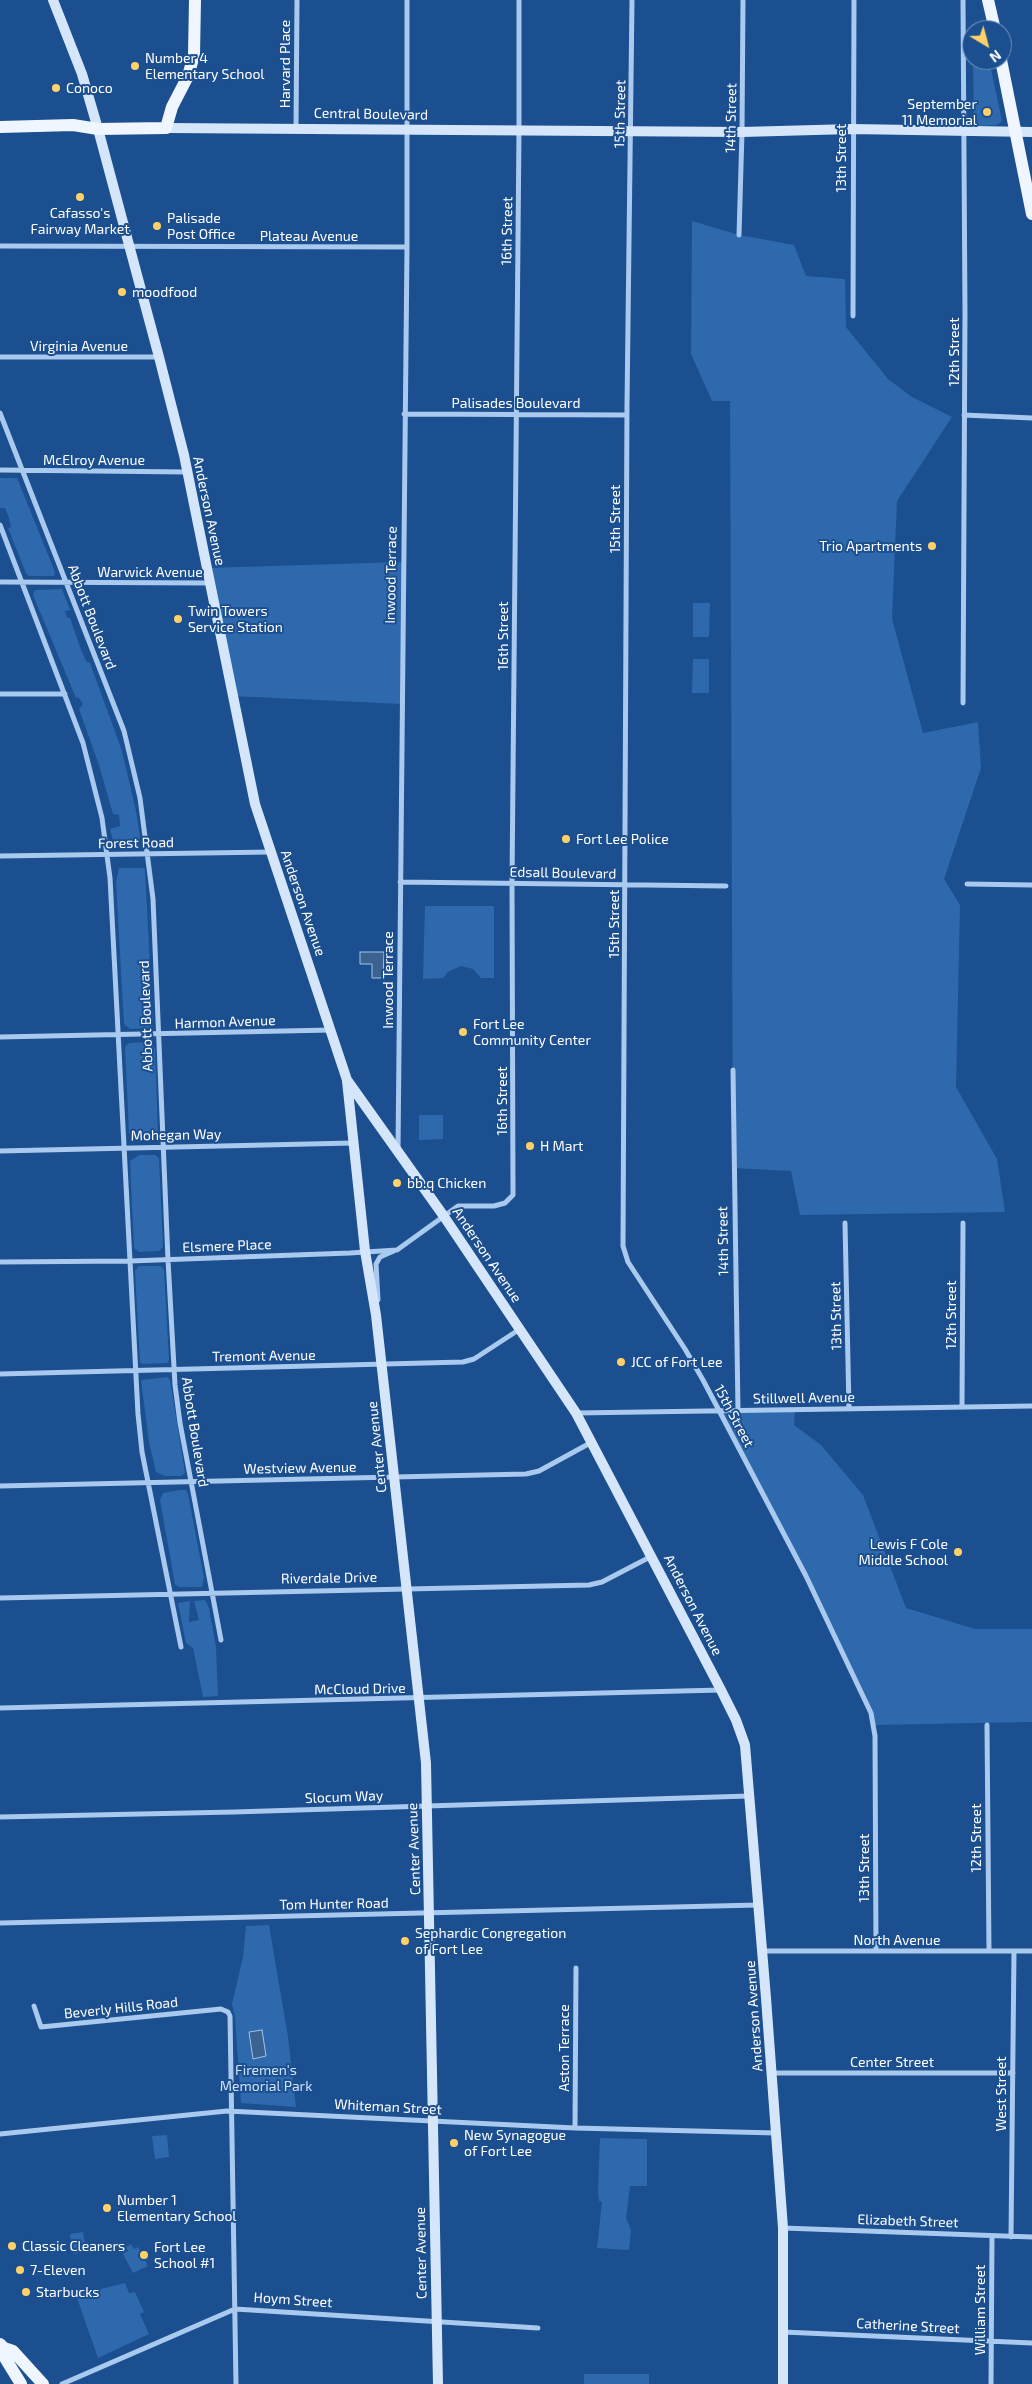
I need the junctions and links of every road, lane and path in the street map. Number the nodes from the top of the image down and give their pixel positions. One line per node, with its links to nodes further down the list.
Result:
1 (53, 0): 16 (main road, Anderson Avenue)
2 (195, 0): 14 (main road)
3 (297, 0): 15 (street, Harvard Place)
4 (407, 0): 17 (street, Inwood Terrace)
5 (519, 0): 19 (street, 16th Street)
6 (632, 0): 21 (street, 15th Street)
7 (743, 0): 22 (street, 14th Street)
8 (854, 0): 18 (street, 13th Street)
9 (962, 0): 20 (street, 12th Street)
10 (988, 0): 11 (main road)
11 (992, 20)
12 (1003, 70): 23 (main road)
13 (0, 128): 16 (main road, Central Boulevard)
14 (166, 128): 15 (main road, Central Boulevard); 16 (main road, Central Boulevard)
15 (296, 128): 17 (main road, Central Boulevard)
16 (98, 129): 28 (main road, Anderson Avenue)
17 (407, 129): 19 (main road, Central Boulevard); 29 (street, Inwood Terrace)
18 (852, 129): 20 (main road, Central Boulevard); 22 (main road, Central Boulevard); 30 (street, 13th Street)
19 (520, 131): 21 (main road, Central Boulevard); 35 (street, 16th Street)
20 (964, 131): 23 (main road, Central Boulevard); 37 (street, 12th Street)
21 (631, 132): 22 (main road, Central Boulevard); 36 (street, 15th Street)
22 (742, 132): 26 (street, 14th Street)
23 (1015, 132): 24 (main road, Central Boulevard); 25 (main road)
24 (1032, 132)
25 (1032, 214)
26 (739, 235)
27 (0, 246): 28 (street, Plateau Avenue)
28 (130, 246): 29 (street, Plateau Avenue); 32 (main road, Anderson Avenue)
29 (407, 247): 34 (street, Inwood Terrace)
30 (853, 316)
31 (0, 357): 32 (street, Virginia Avenue)
32 (159, 357): 41 (main road, Anderson Avenue)
33 (0, 413): 40 (street, Abbott Boulevard)
34 (404, 414): 35 (street, Palisades Boulevard); 54 (street, Inwood Terrace)
35 (516, 414): 36 (street, Palisades Boulevard); 55 (street, 16th Street)
36 (627, 415): 57 (street, 15th Street)
37 (964, 415): 38 (street); 49 (street, 12th Street)
38 (1032, 418)
39 (0, 470): 40 (street, McElroy Avenue)
40 (22, 471): 41 (street, McElroy Avenue); 45 (street, Abbott Boulevard)
41 (187, 472): 46 (main road, Anderson Avenue)
42 (0, 525): 44 (street, Abbott Boulevard)
43 (0, 582): 44 (street, Warwick Avenue)
44 (22, 582): 45 (street, Warwick Avenue); 48 (street, Abbott Boulevard)
45 (66, 582): 46 (street, Warwick Avenue); 52 (street, Abbott Boulevard)
46 (210, 583): 50 (main road, Anderson Avenue)
47 (0, 694): 48 (street)
48 (65, 694): 51 (street, Abbott Boulevard)
49 (963, 703)
50 (272, 852): 52 (street, Forest Road); 60 (main road, Anderson Avenue)
51 (107, 854): 52 (street, Forest Road); 53 (street, Forest Road); 61 (street, Abbott Boulevard)
52 (149, 854): 62 (street, Abbott Boulevard)
53 (0, 856)
54 (400, 882): 55 (street, Edsall Boulevard); 69 (street, Inwood Terrace)
55 (512, 883): 57 (street, Edsall Boulevard); 71 (street, 16th Street)
56 (967, 884): 58 (street)
57 (625, 885): 59 (street, Edsall Boulevard); 88 (street, 15th Street)
58 (1032, 885)
59 (726, 886)
60 (331, 1030): 62 (street, Harmon Avenue); 65 (main road, Anderson Avenue)
61 (118, 1034): 62 (street, Harmon Avenue); 63 (street, Harmon Avenue); 68 (street, Abbott Boulevard)
62 (158, 1036): 67 (street, Abbott Boulevard)
63 (0, 1037)
64 (732, 1070): 89 (street, 14th Street)
65 (347, 1080): 66 (main road, Center Avenue); 69 (main road, Anderson Avenue)
66 (353, 1143): 67 (street, Mohegan Way); 75 (main road, Center Avenue)
67 (164, 1147): 68 (street, Mohegan Way); 76 (street, Abbott Boulevard)
68 (124, 1148): 70 (street, Mohegan Way); 77 (street, Abbott Boulevard)
69 (398, 1150): 71 (main road, Anderson Avenue)
70 (0, 1151)
71 (443, 1215): 74 (street); 80 (main road, Anderson Avenue)
72 (963, 1222): 86 (street, 12th Street)
73 (845, 1223): 87 (street, 13th Street)
74 (397, 1250): 75 (street, Elsmere Place); 79 (street, Center Avenue)
75 (365, 1251): 76 (street, Elsmere Place); 79 (main road, Center Avenue)
76 (168, 1260): 77 (street, Elsmere Place); 82 (street, Abbott Boulevard)
77 (130, 1261): 78 (street, Elsmere Place); 83 (street, Abbott Boulevard)
78 (0, 1262)
79 (376, 1315): 81 (main road, Center Avenue)
80 (520, 1329): 81 (street, Tremont Avenue); 90 (main road, Anderson Avenue)
81 (382, 1366): 82 (street, Tremont Avenue); 92 (main road, Center Avenue)
82 (174, 1368): 83 (street, Tremont Avenue); 94 (street, Abbott Boulevard)
83 (135, 1370): 84 (street, Tremont Avenue); 93 (street, Abbott Boulevard)
84 (0, 1374)
85 (1032, 1406): 86 (street, Stillwell Avenue)
86 (962, 1407): 87 (street, Stillwell Avenue)
87 (849, 1409): 89 (street, Stillwell Avenue)
88 (719, 1411): 89 (street, Stillwell Avenue); 90 (street, Stillwell Avenue); 107 (street, 15th Street)
89 (738, 1411)
90 (576, 1414): 91 (main road, Anderson Avenue)
91 (592, 1442): 92 (street, Westview Avenue); 96 (main road, Anderson Avenue)
92 (394, 1478): 94 (street, Westview Avenue); 97 (main road, Center Avenue)
93 (149, 1482): 94 (street, Westview Avenue); 95 (street, Westview Avenue); 99 (street, Abbott Boulevard)
94 (191, 1482): 98 (street, Abbott Boulevard)
95 (0, 1486)
96 (652, 1556): 97 (street, Riverdale Drive); 103 (main road, Anderson Avenue)
97 (407, 1588): 98 (street, Riverdale Drive); 104 (main road, Center Avenue)
98 (212, 1592): 99 (street, Riverdale Drive); 101 (street, Abbott Boulevard)
99 (170, 1593): 100 (street, Riverdale Drive); 102 (street, Abbott Boulevard)
100 (0, 1598)
101 (220, 1640)
102 (181, 1647)
103 (721, 1690): 104 (street, McCloud Drive); 108 (main road, Anderson Avenue)
104 (419, 1699): 105 (street, McCloud Drive); 109 (main road, Center Avenue)
105 (0, 1708)
106 (987, 1725): 116 (street, 12th Street)
107 (875, 1785): 115 (street, 13th Street)
108 (749, 1796): 109 (street, Slocum Way); 111 (main road, Anderson Avenue)
109 (426, 1805): 110 (street, Slocum Way); 112 (main road, Center Avenue)
110 (0, 1816)
111 (758, 1905): 112 (street, Tom Hunter Road); 114 (main road, Anderson Avenue)
112 (430, 1913): 113 (street, Tom Hunter Road); 124 (main road, Center Avenue)
113 (0, 1923)
114 (763, 1951): 115 (street, North Avenue); 121 (main road, Anderson Avenue)
115 (876, 1951): 116 (street, North Avenue)
116 (988, 1951): 117 (street, North Avenue)
117 (1014, 1951): 118 (street, North Avenue); 122 (street, West Street)
118 (1032, 1951)
119 (576, 1968): 125 (street, Aston Terrace)
120 (34, 2006): 123 (street, Beverly Hills Road)
121 (772, 2073): 122 (street, Center Street); 126 (main road, Anderson Avenue)
122 (1013, 2073): 130 (street, West Street)
123 (232, 2111): 124 (street, Whiteman Street); 127 (street, Whiteman Street); 132 (street)
124 (432, 2121): 125 (street, Whiteman Street); 133 (main road, Center Avenue)
125 (575, 2128): 126 (street, Whiteman Street)
126 (776, 2133): 128 (main road, Anderson Avenue)
127 (0, 2134)
128 (783, 2228): 129 (street, Elizabeth Street); 135 (main road, Anderson Avenue)
129 (992, 2236): 130 (street, Elizabeth Street); 136 (street, William Street)
130 (1011, 2237): 131 (street, Elizabeth Street)
131 (1032, 2237)
132 (235, 2309): 133 (street, Hoym Street); 141 (street, Hoym Street); 142 (street)
133 (436, 2320): 134 (street, Hoym Street); 143 (main road, Center Avenue)
134 (538, 2328)
135 (783, 2332): 136 (street, Catherine Street); 144 (main road, Anderson Avenue)
136 (991, 2342): 137 (street, Catherine Street); 145 (street, William Street)
137 (1032, 2344)
138 (2, 2346): 139 (main road); 140 (main road)
139 (21, 2384)
140 (43, 2384)
141 (62, 2384)
142 (236, 2384)
143 (438, 2384)
144 (783, 2384)
145 (991, 2384)

